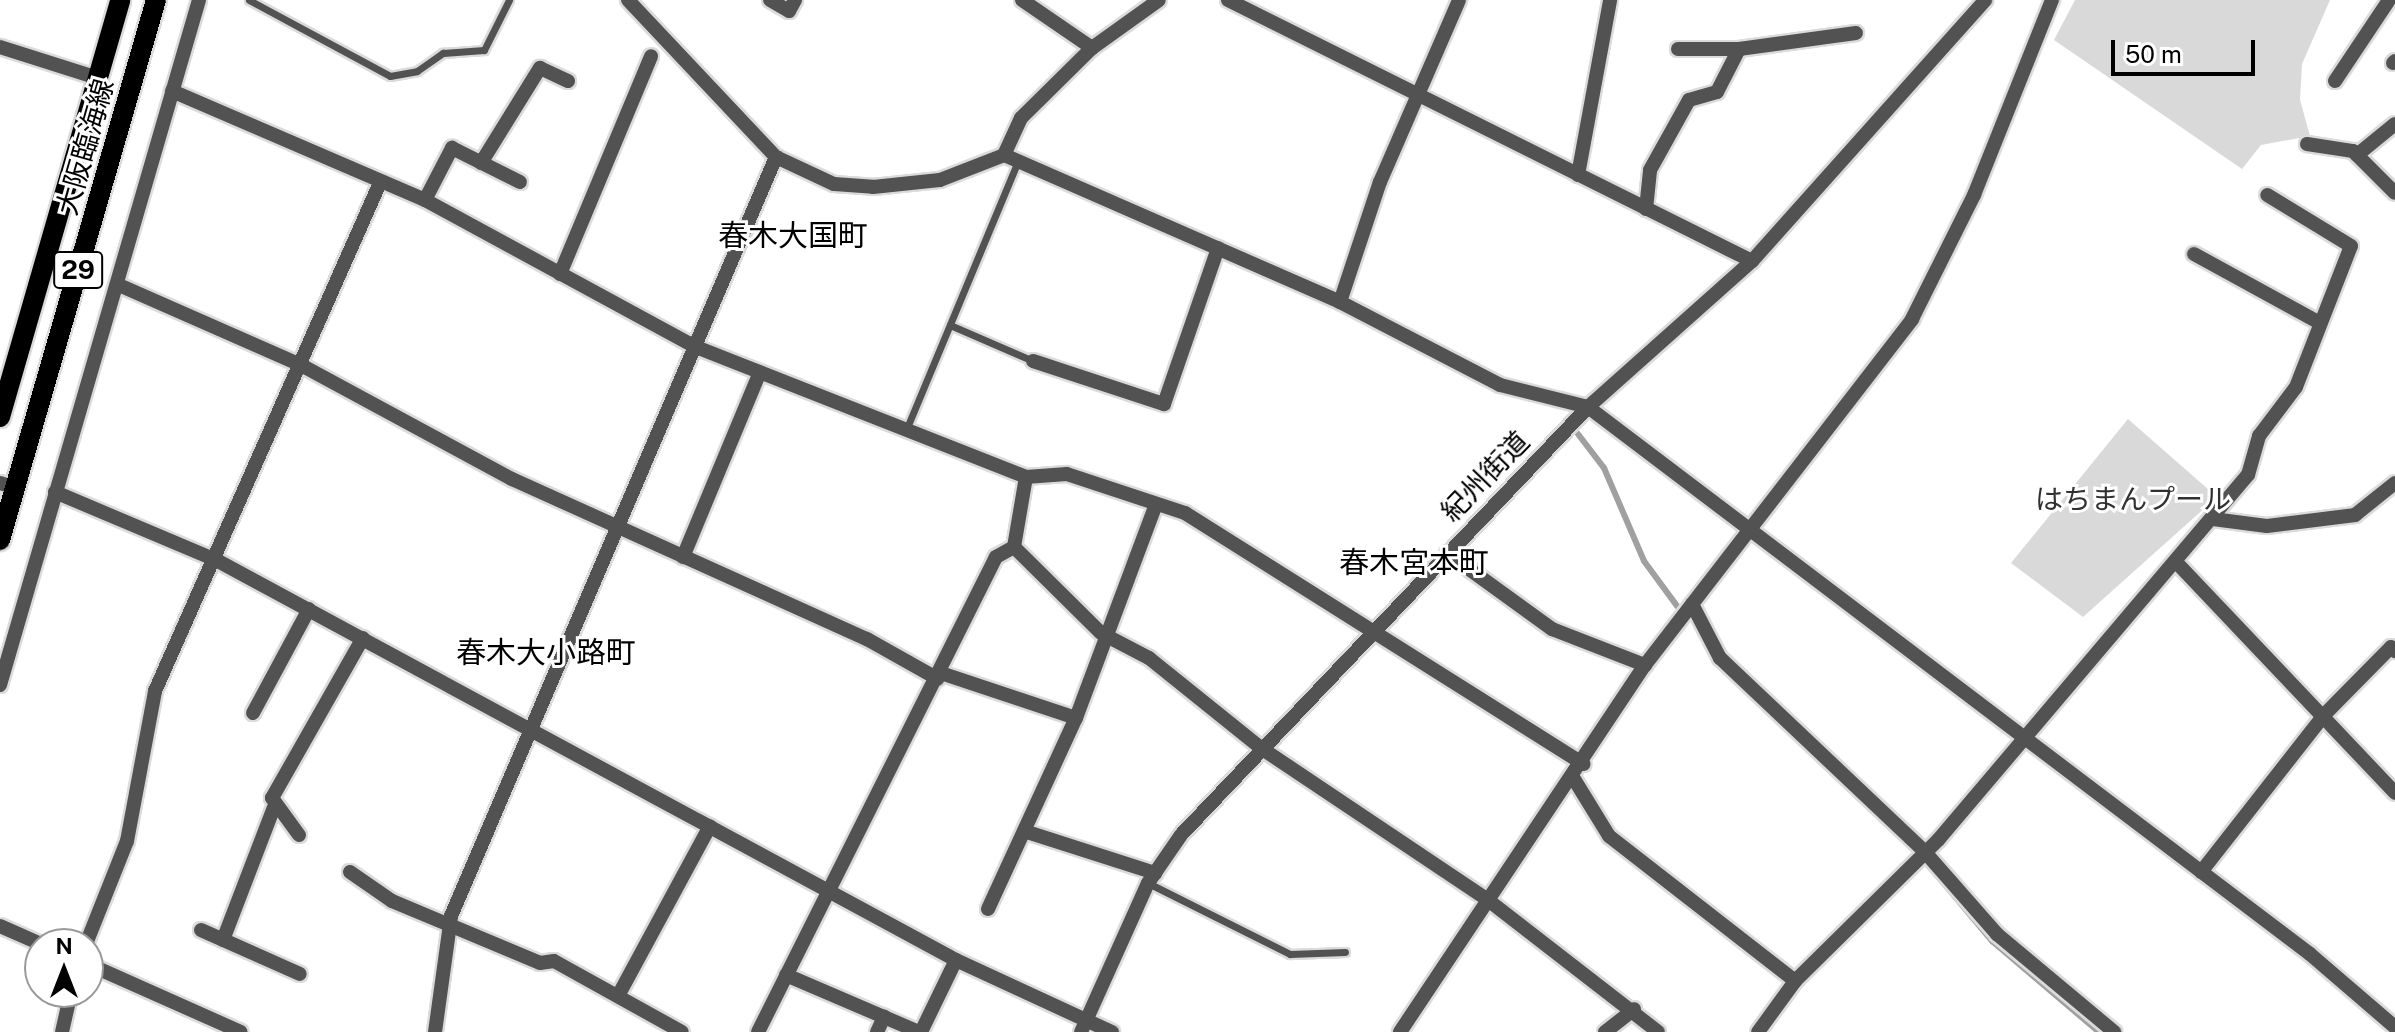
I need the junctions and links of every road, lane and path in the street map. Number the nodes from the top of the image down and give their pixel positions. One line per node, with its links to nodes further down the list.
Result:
1 (120, 0): 23 (main road, 大阪臨海線 / 29)
2 (156, 0): 58 (main road, 大阪臨海線 / 29)
3 (199, 0): 26 (street)
4 (249, 0): 5 (lane)
5 (509, 0)
6 (628, 0): 31 (street)
7 (770, 0): 8 (street)
8 (795, 0)
9 (1022, 0): 19 (street)
10 (1159, 0): 19 (street)
11 (1228, 0): 27 (street)
12 (1459, 0): 27 (street)
13 (1610, 0): 34 (street)
14 (1985, 0): 43 (street, 紀州街道)
15 (2052, 0): 63 (street)
16 (2389, 0): 25 (street)
17 (1856, 33): 21 (street)
18 (0, 47): 23 (street)
19 (1092, 48): 32 (street)
20 (1678, 49): 21 (street)
21 (1739, 49): 40 (street)
22 (651, 56): 44 (street)
23 (98, 78): 54 (main road, 大阪臨海線 / 29)
24 (568, 81): 33 (street)
25 (2335, 81)
26 (172, 91): 36 (street); 45 (street)
27 (1419, 96): 34 (street); 46 (street)
28 (2395, 124): 30 (street)
29 (2307, 144): 30 (street)
30 (2357, 155): 37 (street)
31 (776, 157): 32 (street); 49 (street)
32 (1011, 158): 41 (street); 48 (lane)
33 (481, 163): 35 (street); 39 (street)
34 (1578, 175): 40 (street)
35 (520, 182)
36 (379, 185): 39 (street); 51 (street)
37 (2395, 193)
38 (2267, 195): 47 (street)
39 (425, 200): 44 (street)
40 (1646, 209): 43 (street)
41 (1218, 248): 46 (street); 50 (street)
42 (2194, 254): 47 (street)
43 (1752, 261): 53 (street, 紀州街道)
44 (560, 274): 49 (street)
45 (121, 286): 51 (street); 59 (street)
46 (1340, 302): 53 (street)
47 (2318, 322): 61 (street)
48 (950, 325): 50 (lane); 55 (lane)
49 (696, 347): 52 (street); 62 (street)
50 (1033, 361)
51 (299, 364): 62 (street); 68 (street)
52 (760, 372): 55 (street); 67 (street)
53 (1588, 407): 63 (street); 66 (street, 紀州街道)
54 (0, 417)
55 (906, 430): 56 (street)
56 (1026, 477): 60 (street); 65 (street)
57 (2395, 483): 61 (street)
58 (8, 486): 64 (main road, 大阪臨海線 / 29)
59 (55, 492): 68 (street); 78 (street)
60 (1155, 507): 72 (street); 74 (street)
61 (2213, 519): 69 (street)
62 (617, 530): 67 (street); 82 (street)
63 (1748, 531): 70 (street); 83 (street)
64 (0, 540)
65 (1014, 547): 74 (street); 77 (street)
66 (1447, 553): 72 (street, 紀州街道); 76 (street)
67 (683, 557): 77 (street)
68 (218, 561): 71 (street); 101 (street)
69 (2177, 563): 80 (street); 83 (street)
70 (1692, 604): 76 (street); 92 (street)
71 (309, 609): 73 (street); 79 (street)
72 (1369, 634): 84 (street, 紀州街道); 85 (street)
73 (363, 638): 82 (street); 88 (street)
74 (1107, 638): 81 (street); 84 (street)
75 (2395, 651): 80 (street)
76 (1645, 665): 85 (street)
77 (940, 676): 81 (street); 96 (street)
78 (0, 685)
79 (253, 713)
80 (2324, 715): 87 (street); 94 (street)
81 (1076, 718): 90 (street)
82 (530, 731): 89 (street); 99 (street)
83 (2017, 738): 92 (street); 94 (street)
84 (1261, 748): 95 (street, 紀州街道); 97 (street)
85 (1583, 764): 86 (street)
86 (1574, 779): 97 (street); 110 (street)
87 (2395, 793)
88 (274, 807): 91 (street); 104 (street)
89 (710, 826): 96 (street); 111 (street)
90 (1024, 831): 95 (street); 98 (street)
91 (299, 835)
92 (1924, 851): 110 (street); 130 (street)
93 (350, 872): 99 (street)
94 (2201, 872): 116 (street)
95 (1151, 878): 105 (lane); 114 (street, 紀州街道)
96 (828, 889): 106 (street); 109 (street)
97 (1488, 900): 113 (street); 126 (street)
98 (988, 909)
99 (451, 922): 111 (street); 119 (street)
100 (0, 926): 103 (street)
101 (92, 928)
102 (201, 930): 104 (street)
103 (24, 937)
104 (223, 940): 108 (street)
105 (1345, 952)
106 (956, 960): 114 (street); 123 (street)
107 (104, 971): 118 (street)
108 (300, 974)
109 (786, 975): 115 (street); 121 (street)
110 (1795, 981): 129 (street)
111 (618, 996): 120 (street)
112 (67, 1008): 117 (street)
113 (1634, 1009): 127 (street); 128 (street)
114 (1089, 1015): 124 (street, 紀州街道); 125 (street)
115 (884, 1017): 122 (street); 123 (street)
116 (2395, 1027)
117 (62, 1032)
118 (241, 1032)
119 (435, 1032)
120 (682, 1032)
121 (758, 1032)
122 (877, 1032)
123 (920, 1032)
124 (1081, 1032)
125 (1112, 1032)
126 (1400, 1032)
127 (1605, 1032)
128 (1658, 1032)
129 (1758, 1032)
130 (2114, 1032)

